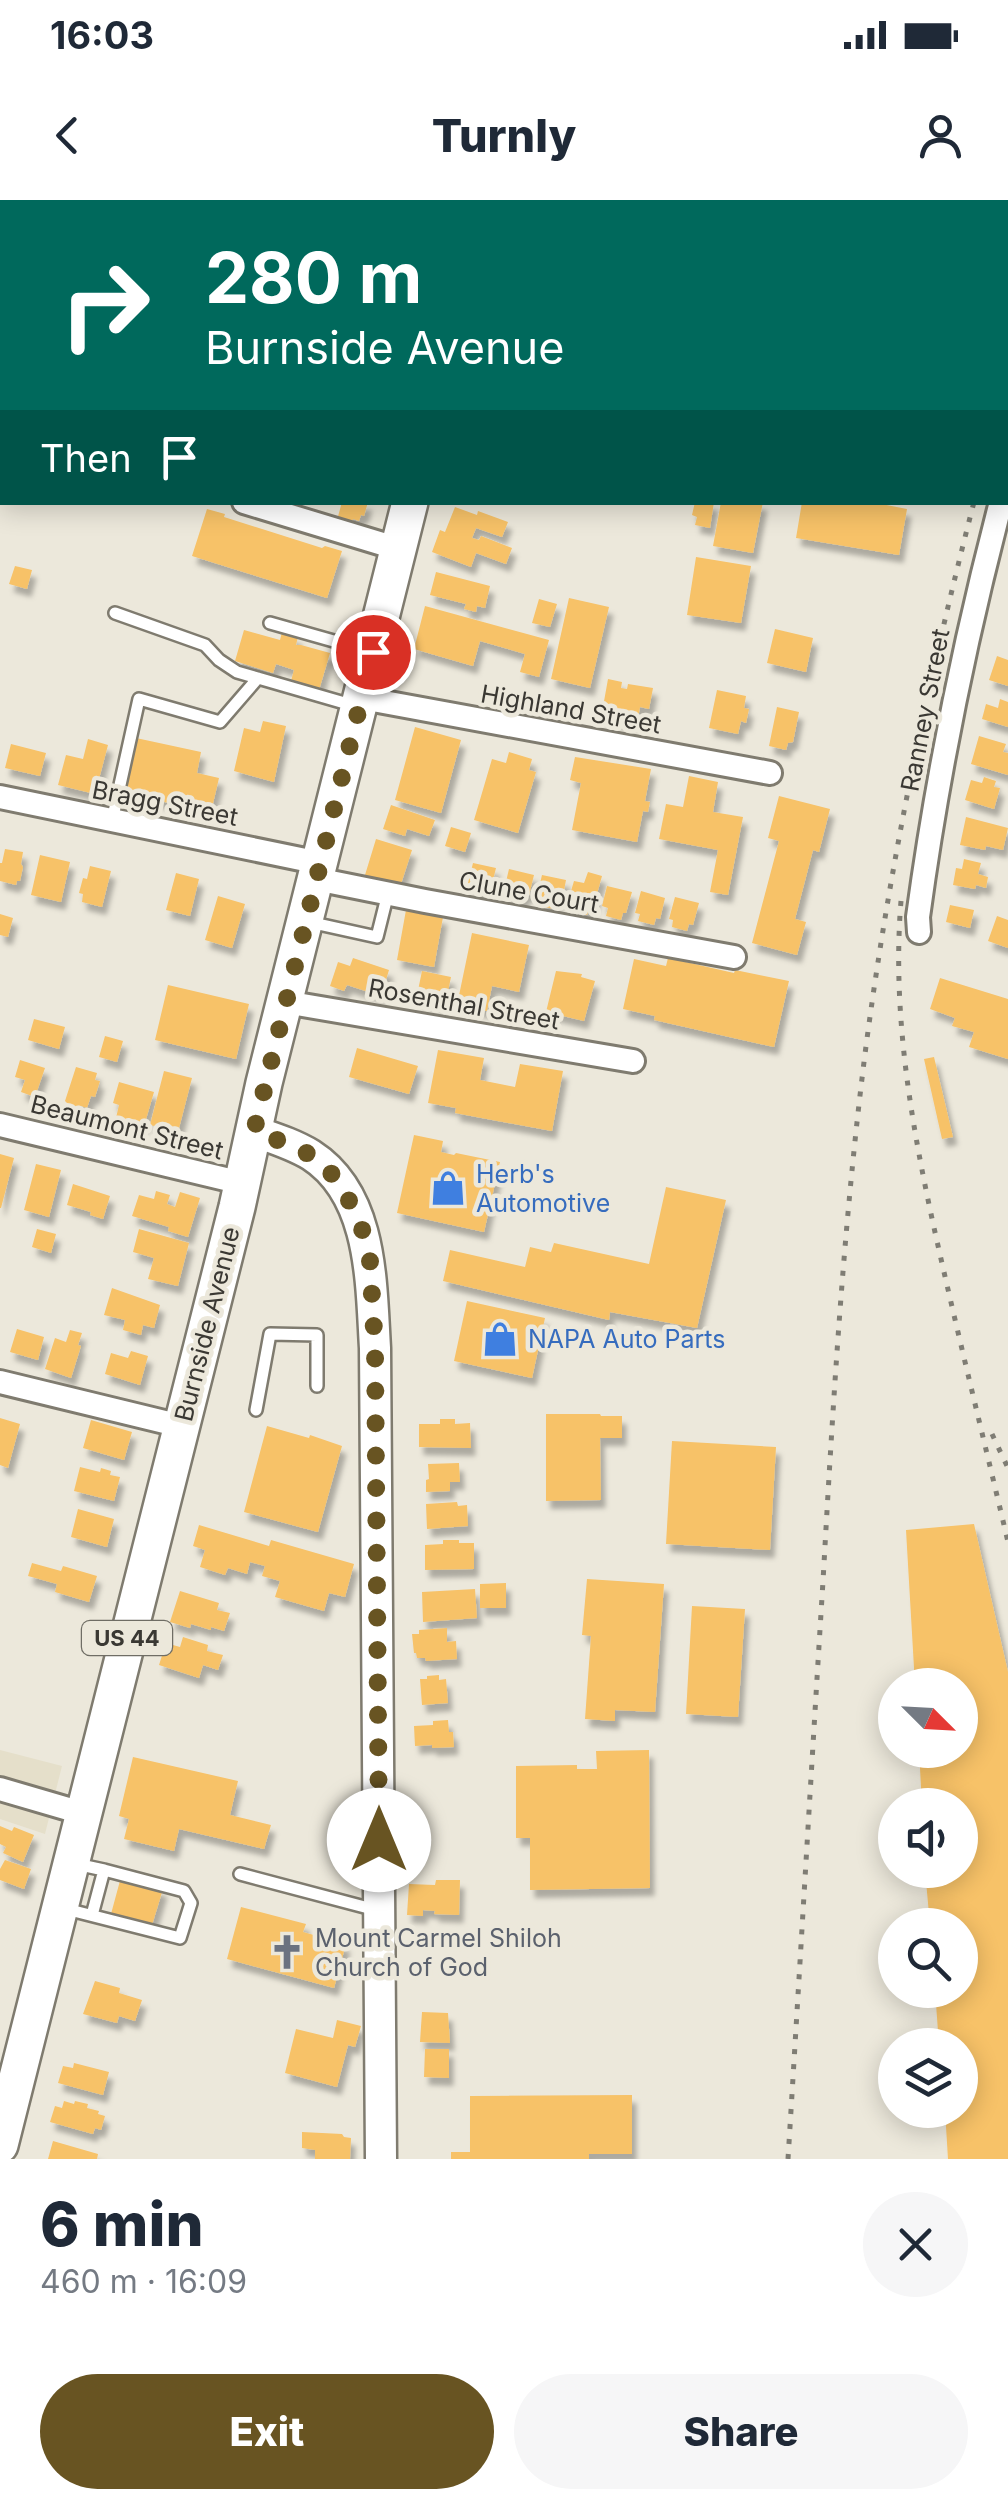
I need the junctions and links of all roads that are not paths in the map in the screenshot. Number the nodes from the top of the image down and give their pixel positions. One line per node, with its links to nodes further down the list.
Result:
1 (254, 505): 4 (street)
2 (409, 505): 4 (main road, Burnside Avenue / US 44)
3 (1000, 505): 16 (street, Ranney Street)
4 (398, 549): 7 (main road, Burnside Avenue / US 44)
5 (116, 614): 8 (lane)
6 (270, 623): 7 (lane)
7 (373, 652): 9 (main road, Burnside Avenue / US 44)
8 (258, 678): 9 (lane); 12 (lane)
9 (361, 703): 10 (street, Highland Street); 13 (main road, Burnside Avenue / US 44)
10 (770, 773)
11 (0, 798): 12 (street, Bragg Street)
12 (112, 820): 13 (street, Bragg Street)
13 (318, 871): 14 (street, Clune Court); 15 (main road, Burnside Avenue / US 44)
14 (388, 893): 15 (lane); 17 (street, Clune Court)
15 (305, 921): 18 (main road, Burnside Avenue / US 44)
16 (919, 932)
17 (734, 956)
18 (285, 1002): 19 (street, Rosenthal Street); 21 (main road, Burnside Avenue / US 44)
19 (633, 1061)
20 (0, 1125): 22 (street, Beaumont Street)
21 (254, 1131): 22 (main road, Burnside Avenue / US 44); 32 (main road)
22 (242, 1183): 26 (main road, Burnside Avenue / US 44)
23 (0, 1382): 26 (street)
24 (317, 1386): 25 (lane)
25 (256, 1410)
26 (181, 1426): 28 (main road, Burnside Avenue / US 44)
27 (0, 1789): 28 (street)
28 (82, 1813): 29 (main road, Burnside Avenue / US 44)
29 (87, 1866): 31 (main road, Burnside Avenue / US 44); 31 (lane)
30 (240, 1874): 32 (lane)
31 (75, 1911): 33 (main road, Burnside Avenue / US 44)
32 (380, 1911): 35 (main road)
33 (10, 2064): 34 (main road, Burnside Avenue / US 44)
34 (0, 2146)
35 (381, 2159)

